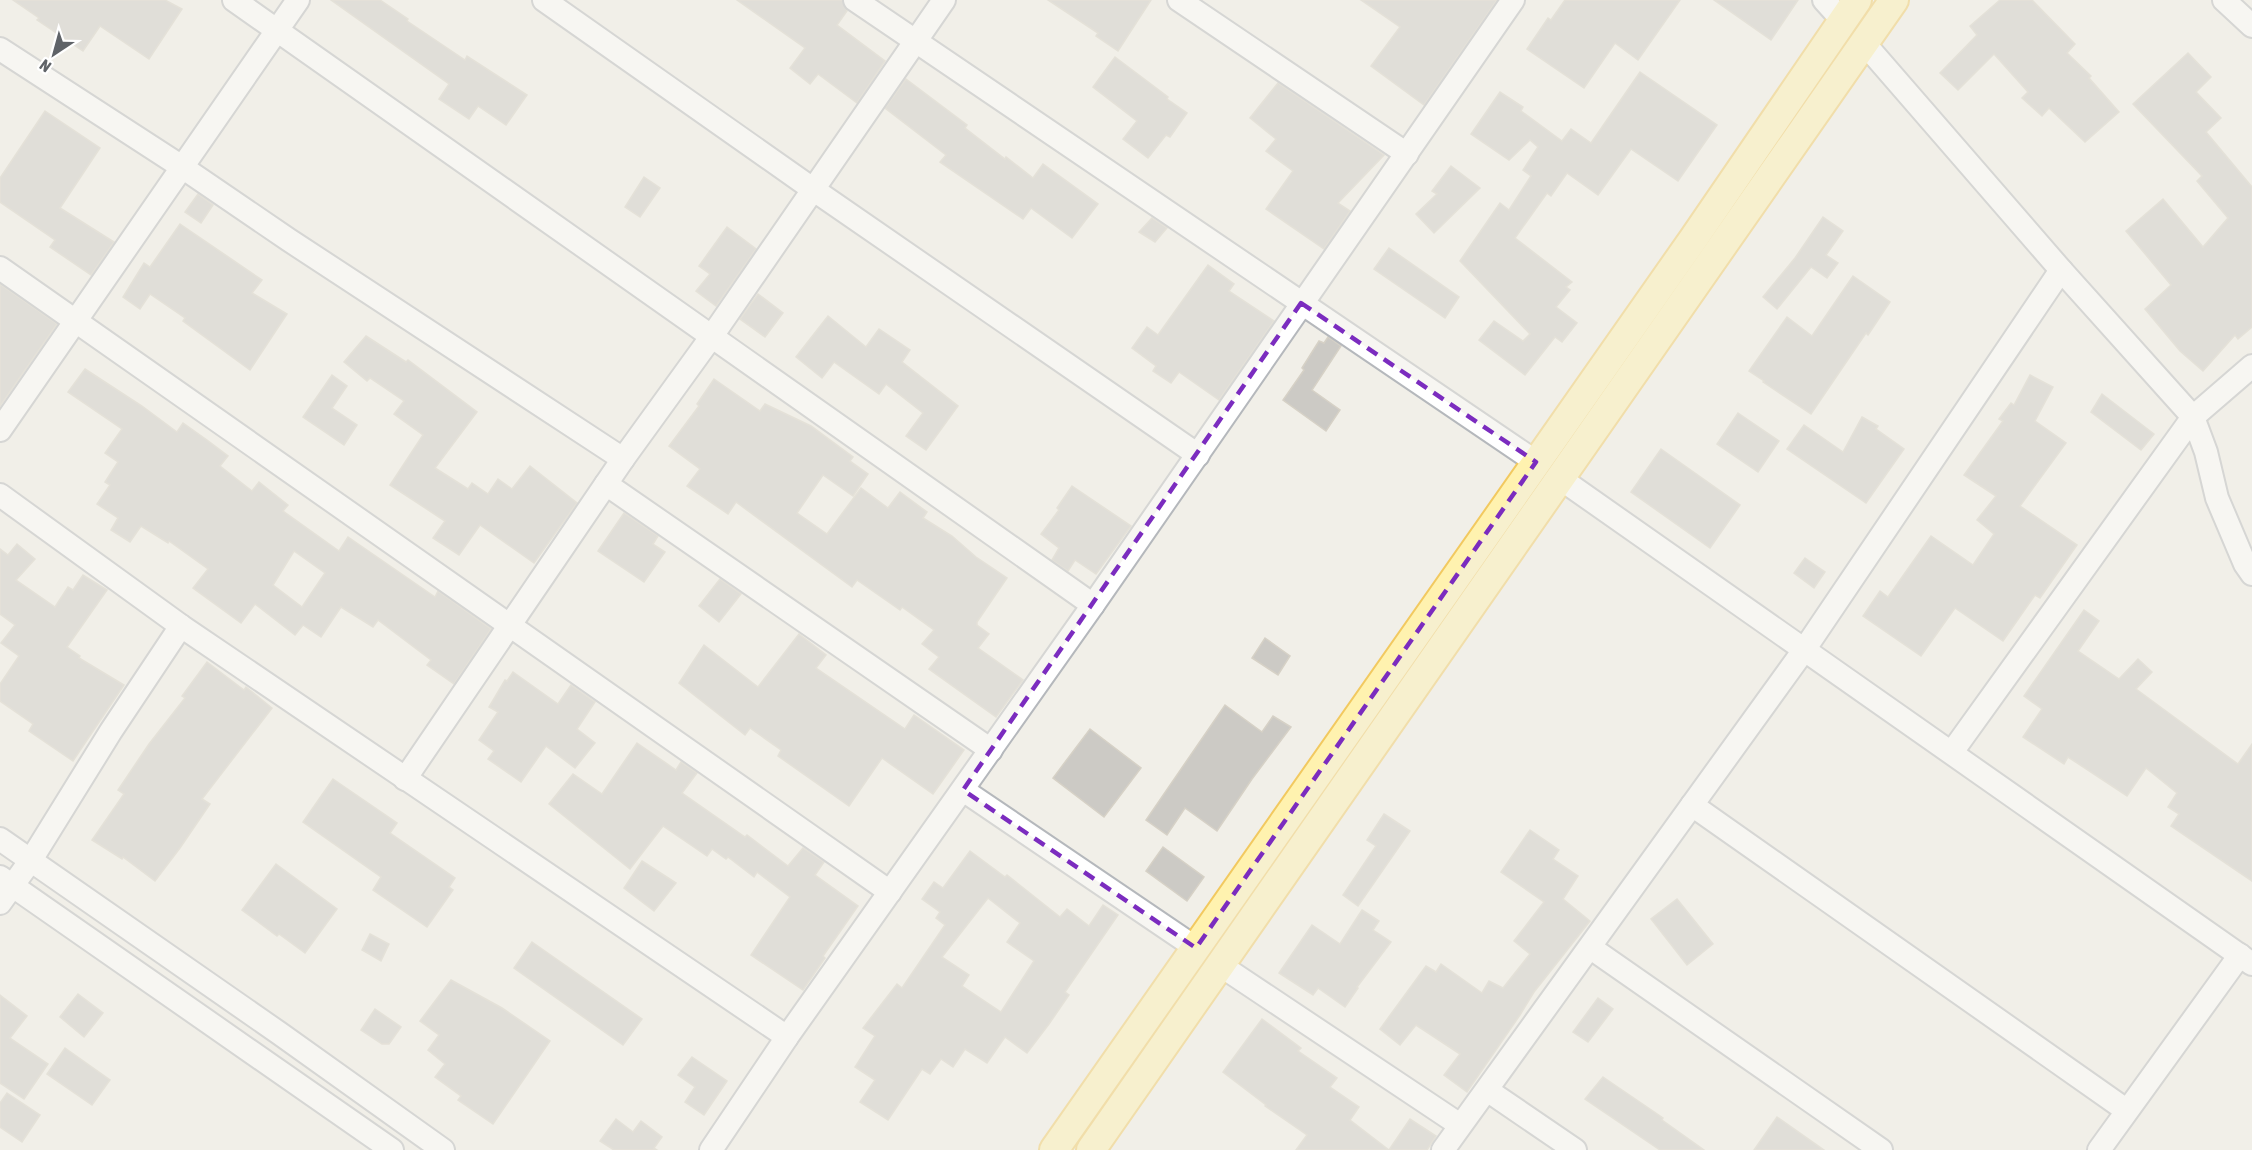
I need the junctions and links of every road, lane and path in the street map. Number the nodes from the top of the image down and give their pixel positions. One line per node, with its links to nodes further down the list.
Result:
1 (234, 0): 12 (street)
2 (298, 0): 12 (street)
3 (544, 0): 18 (street)
4 (855, 0): 13 (street)
5 (944, 0): 13 (street)
6 (1179, 0): 16 (street)
7 (1894, 0): 14 (main road)
8 (2224, 0): 11 (street)
9 (1503, 4): 16 (street)
10 (1841, 7): 29 (main road)
11 (2252, 26)
12 (278, 30): 17 (street); 23 (street)
13 (915, 42): 18 (street); 21 (street)
14 (1864, 44): 20 (street); 30 (main road)
15 (0, 49): 17 (street)
16 (1407, 154): 21 (street)
17 (182, 166): 22 (street); 28 (street)
18 (814, 190): 23 (street); 27 (street)
19 (0, 268): 22 (street)
20 (2061, 270): 25 (street); 37 (street)
21 (1301, 303): 27 (street); 29 (street)
22 (75, 322): 26 (street); 35 (street)
23 (712, 336): 28 (street); 34 (street)
24 (2252, 366): 25 (street)
25 (2193, 417): 33 (street); 39 (street)
26 (0, 430)
27 (1198, 455): 34 (street)
28 (623, 459): 31 (street)
29 (1536, 462): 47 (main road)
30 (1561, 479): 37 (street); 50 (main road)
31 (606, 484): 35 (street); 38 (street)
32 (0, 495): 36 (street)
33 (2252, 574)
34 (1093, 605): 38 (street)
35 (510, 624): 40 (street); 46 (street)
36 (181, 626): 40 (street); 44 (street)
37 (1804, 650): 39 (street); 42 (street)
38 (991, 750): 41 (street)
39 (1952, 752): 49 (street)
40 (405, 779): 51 (street)
41 (963, 790): 46 (street); 47 (street)
42 (1692, 805): 48 (street); 53 (street)
43 (0, 839): 44 (street)
44 (31, 860): 45 (street); 56 (street)
45 (4, 888): 55 (street)
46 (890, 892): 51 (street)
47 (1196, 948): 58 (main road)
48 (1591, 948): 52 (street); 62 (street)
49 (2246, 960): 53 (street)
50 (1221, 965): 54 (street); 59 (main road)
51 (787, 1037): 57 (street)
52 (1487, 1090): 54 (street); 61 (street)
53 (2126, 1110): 63 (street)
54 (1460, 1125): 60 (street)
55 (392, 1150)
56 (443, 1150)
57 (711, 1150)
58 (1054, 1150)
59 (1091, 1150)
60 (1443, 1150)
61 (1575, 1150)
62 (1881, 1150)
63 (2099, 1150)

